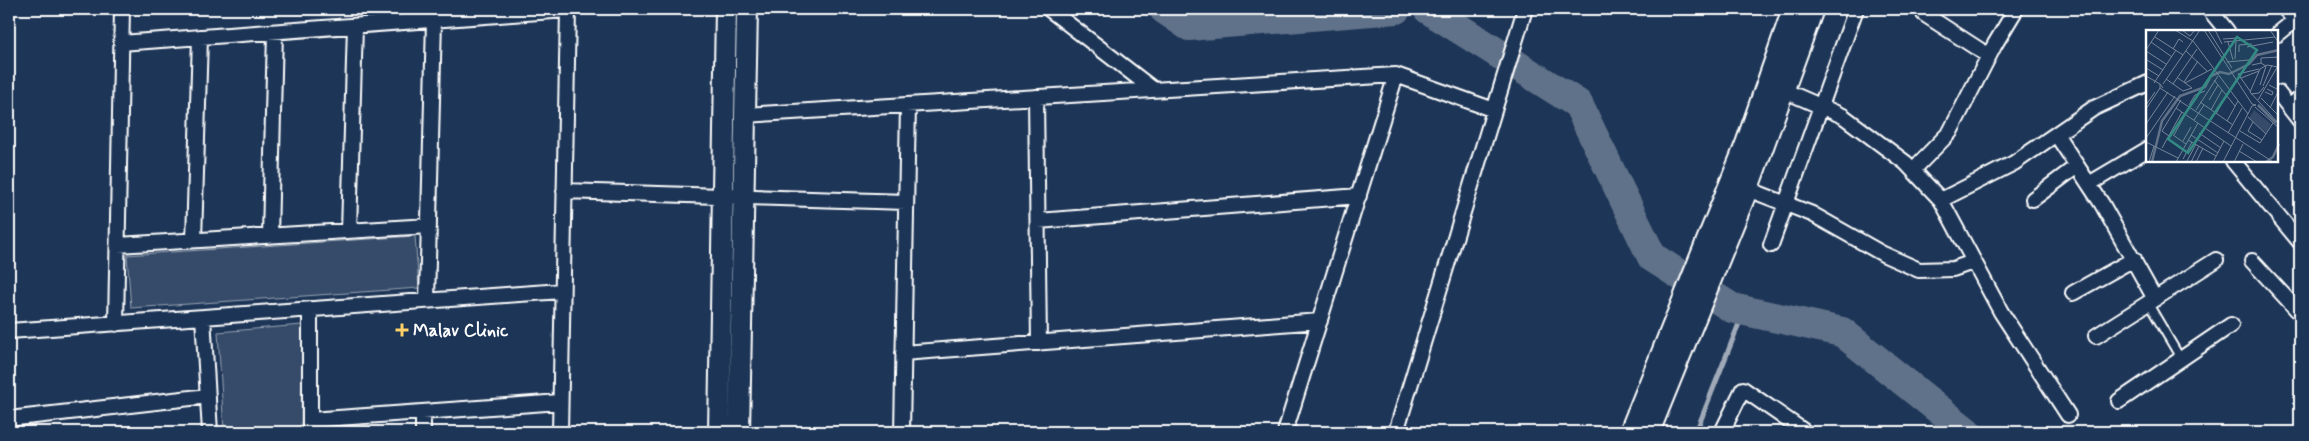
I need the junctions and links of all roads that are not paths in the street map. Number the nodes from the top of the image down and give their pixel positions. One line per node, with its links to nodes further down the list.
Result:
1 (122, 9): 21 (street)
2 (568, 9): 15 (street); 43 (street)
3 (726, 9): 44 (street)
4 (747, 9): 34 (street)
5 (1049, 9): 25 (street)
6 (1525, 9): 31 (street)
7 (1793, 9): 42 (street)
8 (1813, 9): 26 (street)
9 (1856, 9): 32 (street)
10 (2016, 9): 22 (street)
11 (2209, 9): 17 (street)
12 (2285, 9): 14 (street)
13 (1924, 14): 22 (street)
14 (2298, 18): 19 (street)
15 (434, 20): 16 (street); 52 (street)
16 (355, 26): 18 (street); 53 (street)
17 (2225, 30)
18 (275, 32): 20 (street); 54 (street)
19 (2279, 33)
20 (200, 38): 21 (street); 55 (street)
21 (122, 43): 57 (street)
22 (1989, 56): 40 (street)
23 (1396, 75): 25 (street); 31 (street); 45 (street)
24 (2146, 84): 36 (street)
25 (1154, 90): 28 (street)
26 (1783, 90): 32 (street); 42 (street)
27 (2279, 94): 33 (street)
28 (1036, 97): 30 (street); 51 (street)
29 (2300, 98): 33 (street)
30 (908, 105): 34 (street); 49 (street)
31 (1496, 105): 93 (street)
32 (1820, 106): 40 (street); 50 (street)
33 (2289, 107): 35 (street)
34 (745, 116): 46 (street)
35 (2300, 121)
36 (2056, 134): 39 (street); 48 (street)
37 (2146, 150): 41 (street)
38 (2234, 162): 56 (street)
39 (2077, 166): 41 (street); 47 (street)
40 (1913, 170): 48 (street)
41 (2089, 184): 59 (street)
42 (1739, 185): 50 (street); 75 (street)
43 (564, 191): 44 (street); 63 (street)
44 (723, 196): 46 (street); 89 (street)
45 (1359, 196): 51 (street); 70 (street)
46 (743, 197): 49 (street); 90 (street)
47 (2033, 199)
48 (1941, 200): 62 (street)
49 (906, 202): 77 (street)
50 (1786, 203): 58 (street); 62 (street)
51 (1038, 221): 76 (street)
52 (429, 226): 53 (street); 65 (street)
53 (349, 231): 54 (street)
54 (270, 236): 55 (street)
55 (194, 240): 57 (street)
56 (2300, 242)
57 (118, 245): 71 (street)
58 (1771, 245)
59 (2134, 259): 64 (street); 66 (street)
60 (2216, 260): 66 (street)
61 (2252, 261): 68 (street)
62 (1973, 262): 83 (street)
63 (562, 291): 65 (street); 81 (street)
64 (2073, 293)
65 (427, 301): 67 (street)
66 (2152, 301): 74 (street); 78 (lane)
67 (310, 310): 69 (street); 85 (street)
68 (2300, 313)
69 (202, 317): 71 (street); 79 (street)
70 (1320, 321): 76 (street); 92 (street)
71 (116, 324): 73 (street)
72 (2231, 325): 78 (street)
73 (9, 331)
74 (2096, 336)
75 (1677, 340): 94 (street); 95 (street)
76 (1039, 343): 77 (street)
77 (903, 354): 91 (street)
78 (2180, 359): 80 (street)
79 (208, 396): 84 (street); 86 (street)
80 (2119, 401)
81 (560, 402): 82 (street); 88 (street)
82 (423, 412): 85 (street); 87 (street)
83 (2068, 415)
84 (9, 419)
85 (310, 426)
86 (210, 432)
87 (423, 432)
88 (560, 432)
89 (719, 432)
90 (739, 432)
91 (902, 432)
92 (1285, 432)
93 (1396, 432)
94 (1630, 432)
95 (1649, 432)
96 (1722, 432): 97 (street)
97 (1805, 432)

